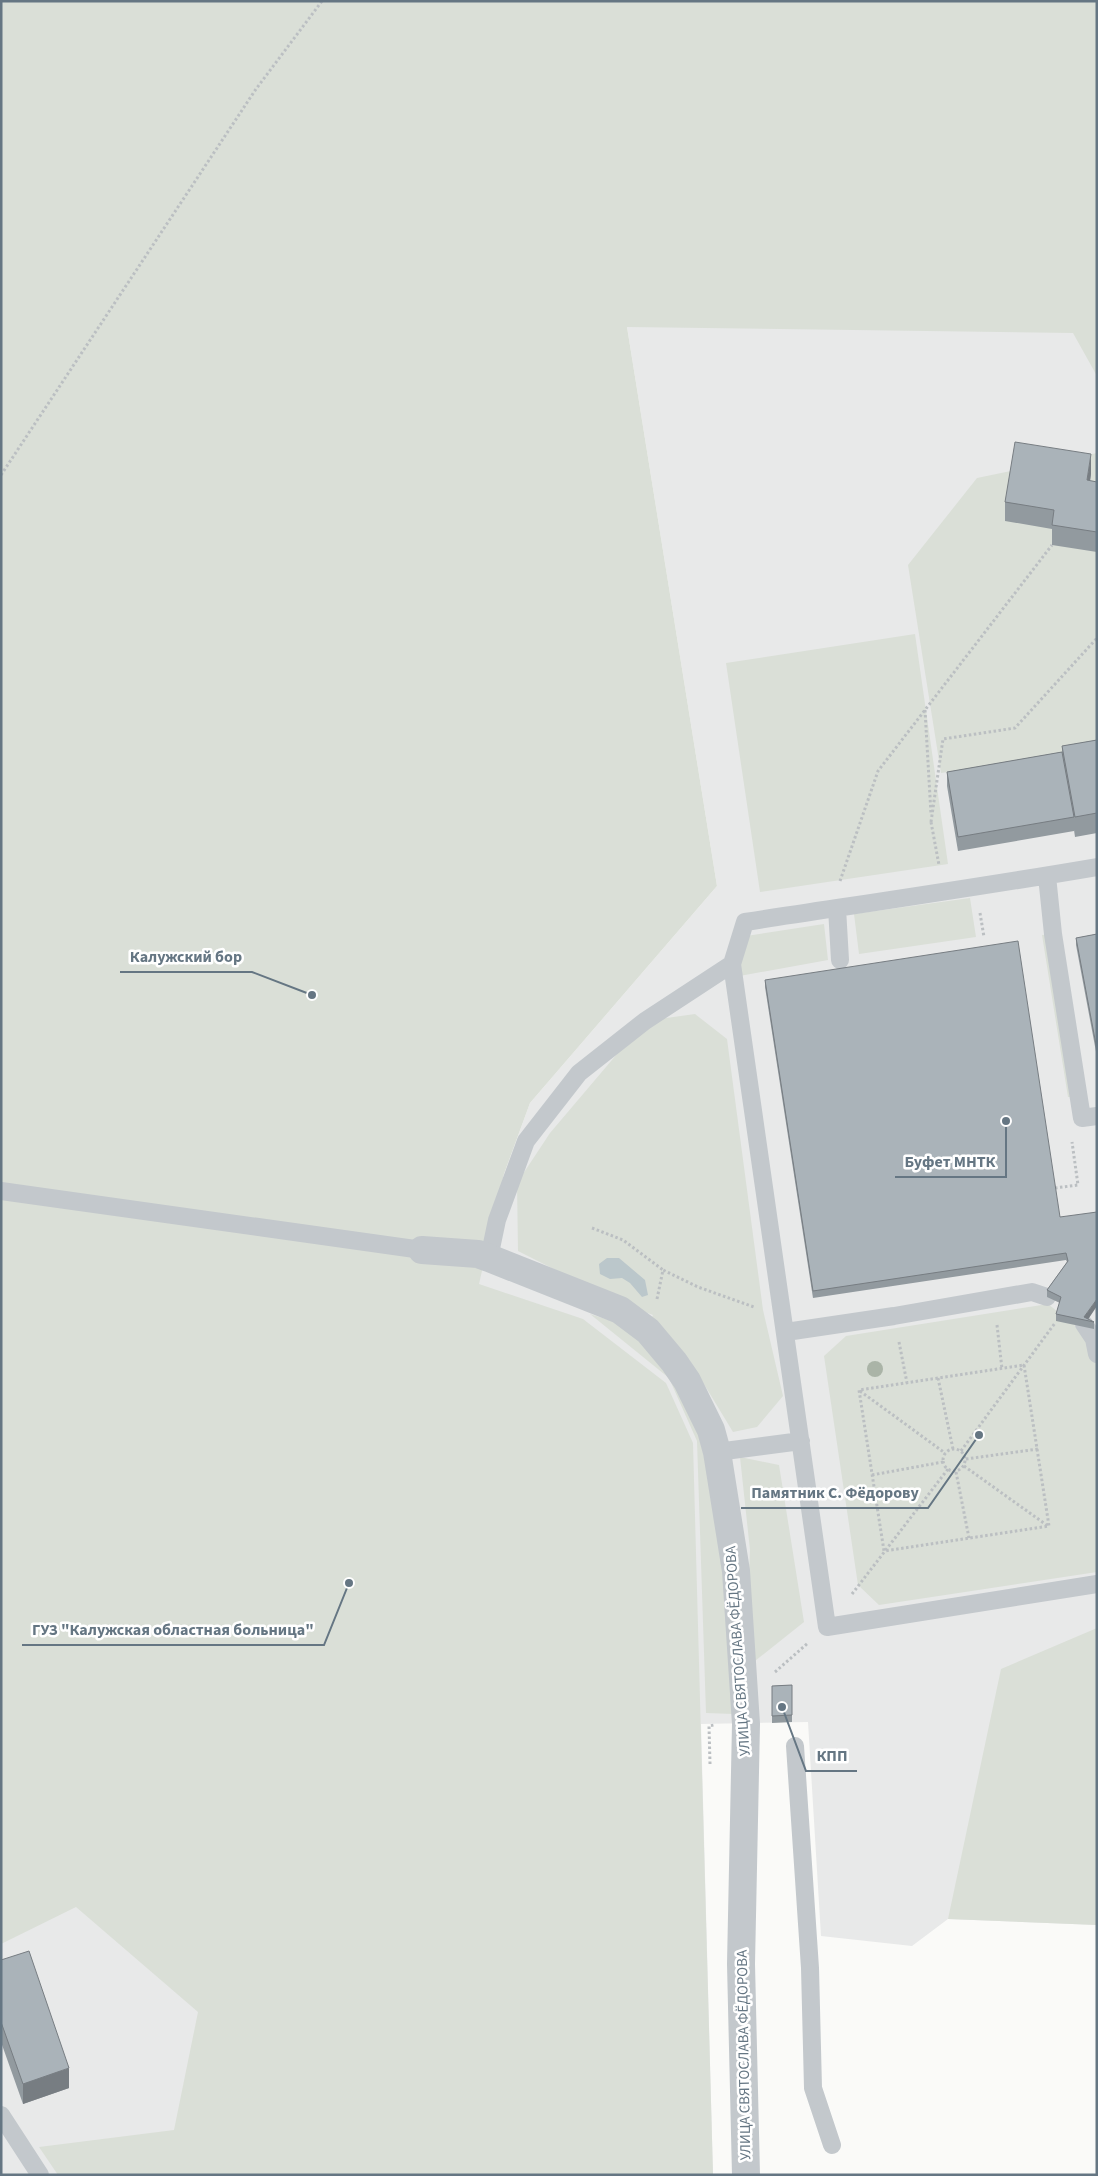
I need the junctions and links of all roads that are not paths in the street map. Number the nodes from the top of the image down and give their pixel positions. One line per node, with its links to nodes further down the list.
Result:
1 (1097, 868): 2 (lane)
2 (1047, 876): 3 (lane); 6 (lane)
3 (837, 908): 4 (lane); 5 (lane)
4 (840, 960)
5 (732, 964): 9 (lane); 12 (lane)
6 (1097, 1116)
7 (1, 1192): 8 (lane)
8 (422, 1250): 9 (street, УЛИЦА СВЯТОСЛАВА ФЁДОРОВА)
9 (488, 1258): 15 (street, УЛИЦА СВЯТОСЛАВА ФЁДОРОВА)
10 (1047, 1297): 12 (lane)
11 (1084, 1324): 13 (lane)
12 (786, 1332): 14 (lane)
13 (1097, 1354)
14 (801, 1441): 15 (lane); 16 (lane)
15 (718, 1452): 21 (street, УЛИЦА СВЯТОСЛАВА ФЁДОРОВА)
16 (1097, 1584)
17 (795, 1746): 19 (lane)
18 (1, 2115): 20 (lane)
19 (832, 2145)
20 (40, 2175)
21 (746, 2175)

